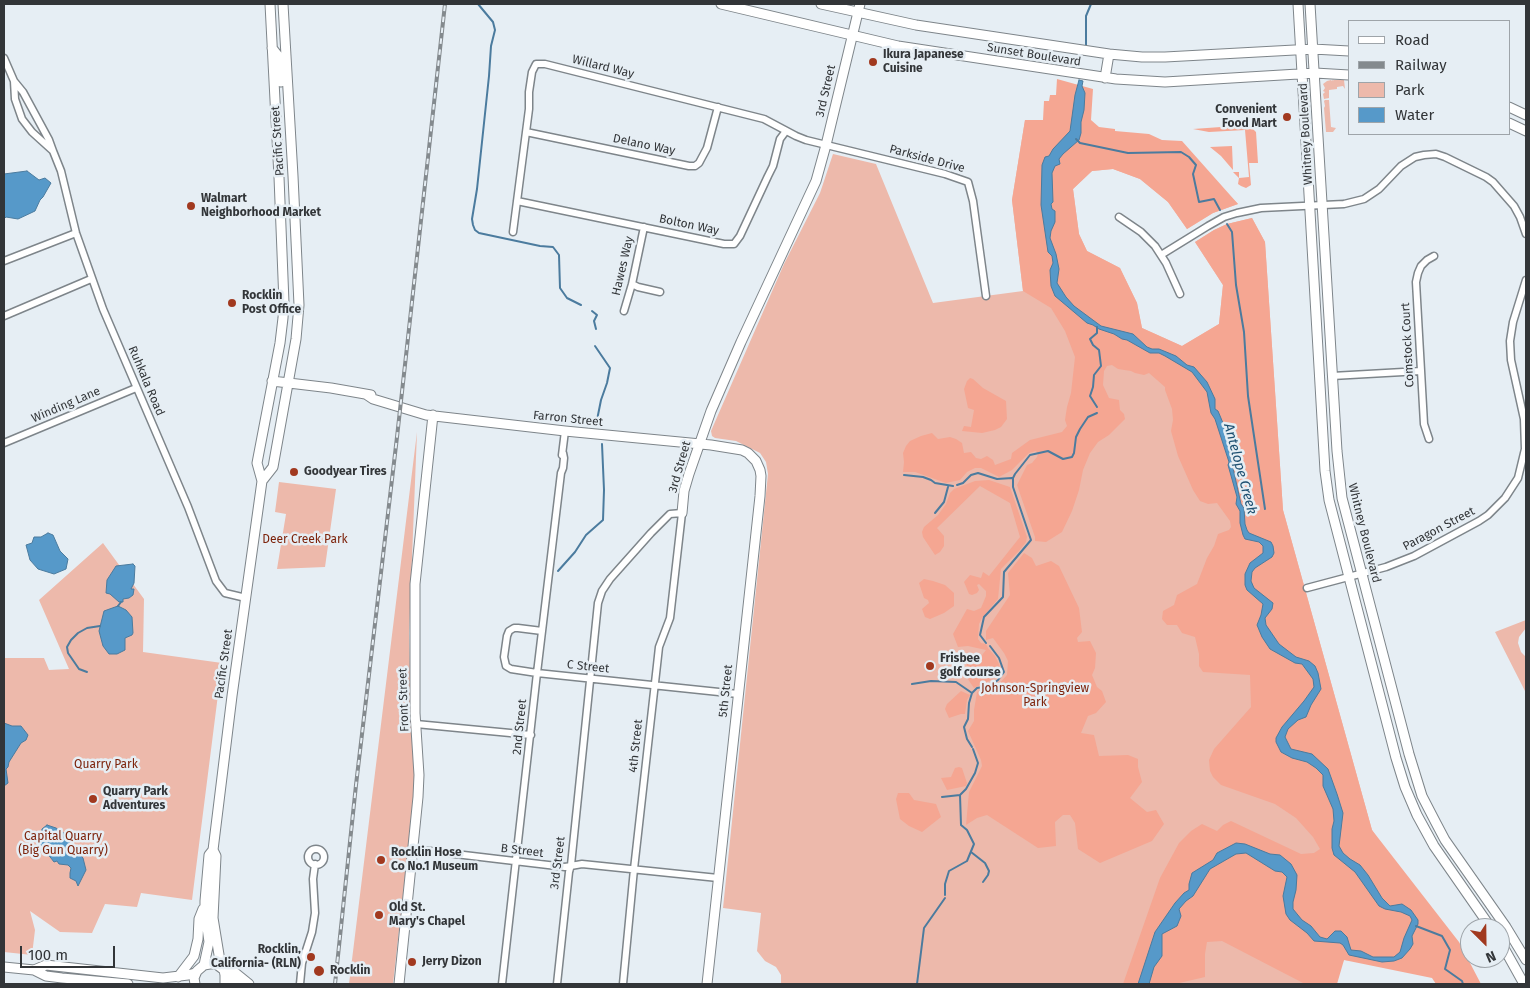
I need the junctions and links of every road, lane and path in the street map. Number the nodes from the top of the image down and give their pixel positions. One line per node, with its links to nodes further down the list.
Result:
1 (270, 4): 9 (street, Pacific Street)
2 (283, 4): 20 (street, Pacific Street)
3 (722, 4): 8 (street, Sunset Boulevard)
4 (821, 4): 7 (street, Sunset Boulevard)
5 (1298, 4): 11 (street, Whitney Boulevard)
6 (1310, 4): 10 (street, Whitney Boulevard)
7 (858, 8): 8 (street, 3rd Street); 13 (street, Sunset Boulevard)
8 (852, 36): 18 (street, Sunset Boulevard); 28 (street, 3rd Street)
9 (272, 48): 20 (street); 52 (street, Pacific Street)
10 (1313, 49): 11 (street, Sunset Boulevard); 12 (street, Sunset Boulevard); 15 (street, Whitney Boulevard)
11 (1300, 50): 13 (street, Sunset Boulevard); 16 (street, Whitney Boulevard)
12 (1348, 51)
13 (1109, 54): 18 (street)
14 (4, 58): 19 (street, Ruhkala Road)
15 (1315, 73): 16 (street, Sunset Boulevard); 17 (street, Sunset Boulevard); 31 (street, Whitney Boulevard)
16 (1302, 74): 18 (street, Sunset Boulevard); 32 (street, Whitney Boulevard)
17 (1348, 75)
18 (1105, 78)
19 (14, 81): 29 (street, Ruhkala Road); 29 (street, Ruhkala Road)
20 (288, 96): 53 (street, Pacific Street)
21 (718, 107): 25 (street, Willard Way); 27 (street, Delano Way); 27 (street, Willard Way)
22 (1510, 107): 23 (street)
23 (1526, 115)
24 (1510, 123): 26 (street)
25 (786, 131): 28 (street, Willard Way); 34 (street, Bolton Way)
26 (1526, 131)
27 (526, 132): 30 (street, Willard Way)
28 (826, 145): 46 (street, Parkside Drive); 59 (street, 3rd Street)
29 (54, 151): 37 (street, Ruhkala Road)
30 (517, 201): 34 (street, Bolton Way); 36 (street, Willard Way)
31 (1322, 205): 32 (street); 35 (street); 50 (street, Whitney Boulevard)
32 (1309, 206): 38 (street); 51 (street, Whitney Boulevard)
33 (1119, 217): 38 (street)
34 (644, 227): 43 (street, Hawes Way)
35 (1526, 231)
36 (513, 232)
37 (76, 233): 40 (street); 41 (street, Ruhkala Road)
38 (1162, 255): 45 (street)
39 (1434, 256): 49 (street, Comstock Court)
40 (4, 262)
41 (91, 279): 48 (street); 54 (street, Ruhkala Road)
42 (1526, 280): 62 (street, Paragon Street)
43 (632, 284): 44 (street); 47 (street, Hawes Way)
44 (660, 292)
45 (1180, 294)
46 (986, 296)
47 (624, 311)
48 (4, 316)
49 (1421, 371): 50 (street); 57 (street, Comstock Court)
50 (1332, 376): 51 (street); 62 (street, Whitney Boulevard)
51 (1319, 377): 63 (street, Whitney Boulevard)
52 (272, 381): 53 (street, Farron Street); 60 (street, Pacific Street)
53 (288, 383): 55 (street, Farron Street); 60 (street, Pacific Street)
54 (136, 388): 58 (street, Winding Lane); 65 (street, Ruhkala Road)
55 (433, 415): 56 (street, Farron Street); 71 (street, Front Street)
56 (566, 431): 59 (street, Farron Street); 66 (street, 2nd Street)
57 (1429, 439)
58 (4, 443)
59 (700, 444): 61 (street, 3rd Street); 70 (street, 5th Street)
60 (262, 482): 65 (street, Pacific Street)
61 (682, 513): 68 (street, 3rd Street); 69 (street, 4th Street)
62 (1361, 574): 63 (street, Paragon Street); 84 (street, Whitney Boulevard)
63 (1348, 577): 64 (street); 81 (street, Whitney Boulevard)
64 (1307, 588)
65 (246, 598): 74 (street, Pacific Street)
66 (542, 631): 67 (street, 2nd Street); 67 (street, C Street)
67 (537, 673): 68 (street, C Street); 72 (street, 2nd Street)
68 (591, 678): 69 (street, C Street); 77 (street, 3rd Street)
69 (655, 685): 70 (street, C Street); 78 (street, 4th Street)
70 (738, 694): 79 (street, 5th Street)
71 (416, 724): 72 (street); 73 (street, Front Street)
72 (531, 735): 75 (street, 2nd Street)
73 (413, 849): 75 (street, B Street); 98 (street, Front Street)
74 (213, 850): 80 (street, Pacific Street); 82 (street, Pacific Street)
75 (517, 861): 77 (street, B Street); 99 (street, 2nd Street)
76 (315, 864): 97 (street)
77 (571, 865): 78 (street, B Street); 100 (street, 3rd Street)
78 (634, 869): 79 (street, B Street); 101 (street, 4th Street)
79 (718, 878): 102 (street, 5th Street)
80 (205, 905): 85 (street, Pacific Street); 91 (street)
81 (1484, 918)
82 (219, 956): 90 (street, Pacific Street); 96 (street)
83 (1510, 959): 103 (street)
84 (1526, 960)
85 (204, 965): 89 (street); 90 (street)
86 (4, 967): 87 (street)
87 (34, 970): 88 (street); 92 (street)
88 (116, 973): 91 (street); 92 (street)
89 (195, 973): 91 (street); 94 (street)
90 (224, 975): 95 (street)
91 (178, 977)
92 (82, 982): 93 (street)
93 (128, 984)
94 (194, 984)
95 (237, 984)
96 (249, 984)
97 (300, 984)
98 (398, 984)
99 (502, 984)
100 (557, 984)
101 (623, 984)
102 (707, 984)
103 (1524, 984)

